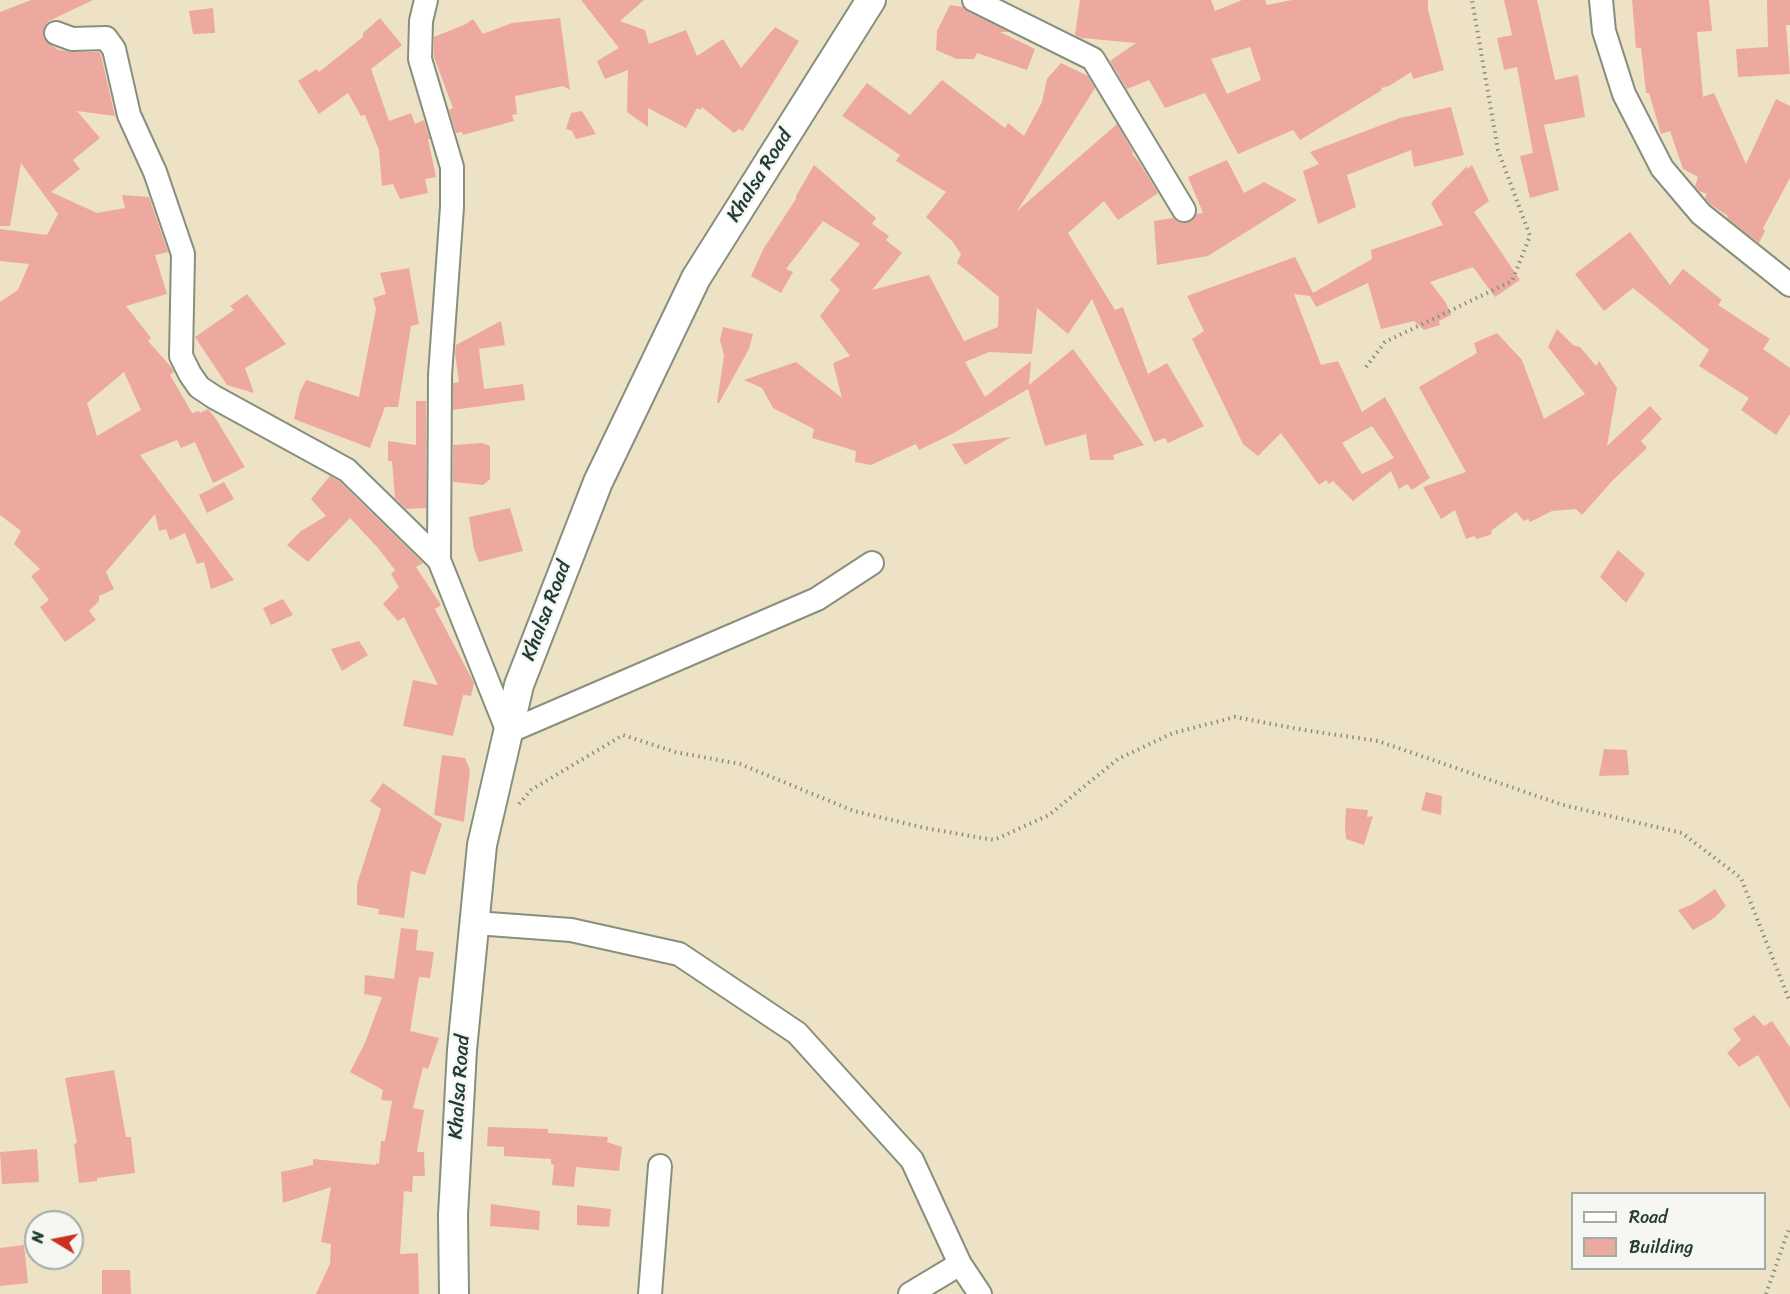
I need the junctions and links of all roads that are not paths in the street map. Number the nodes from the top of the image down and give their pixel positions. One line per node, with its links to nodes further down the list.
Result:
1 (426, 0): 8 (street)
2 (871, 0): 10 (main road, Khalsa Road)
3 (974, 0): 6 (street)
4 (1601, 0): 7 (street)
5 (56, 33): 8 (street)
6 (1184, 210)
7 (1790, 285)
8 (439, 560): 10 (street)
9 (872, 563): 10 (street)
10 (508, 732): 11 (main road, Khalsa Road)
11 (475, 923): 13 (street); 14 (main road, Khalsa Road)
12 (660, 1166): 15 (street)
13 (960, 1264): 16 (street); 17 (street)
14 (454, 1294)
15 (650, 1294)
16 (910, 1294)
17 (980, 1294)

